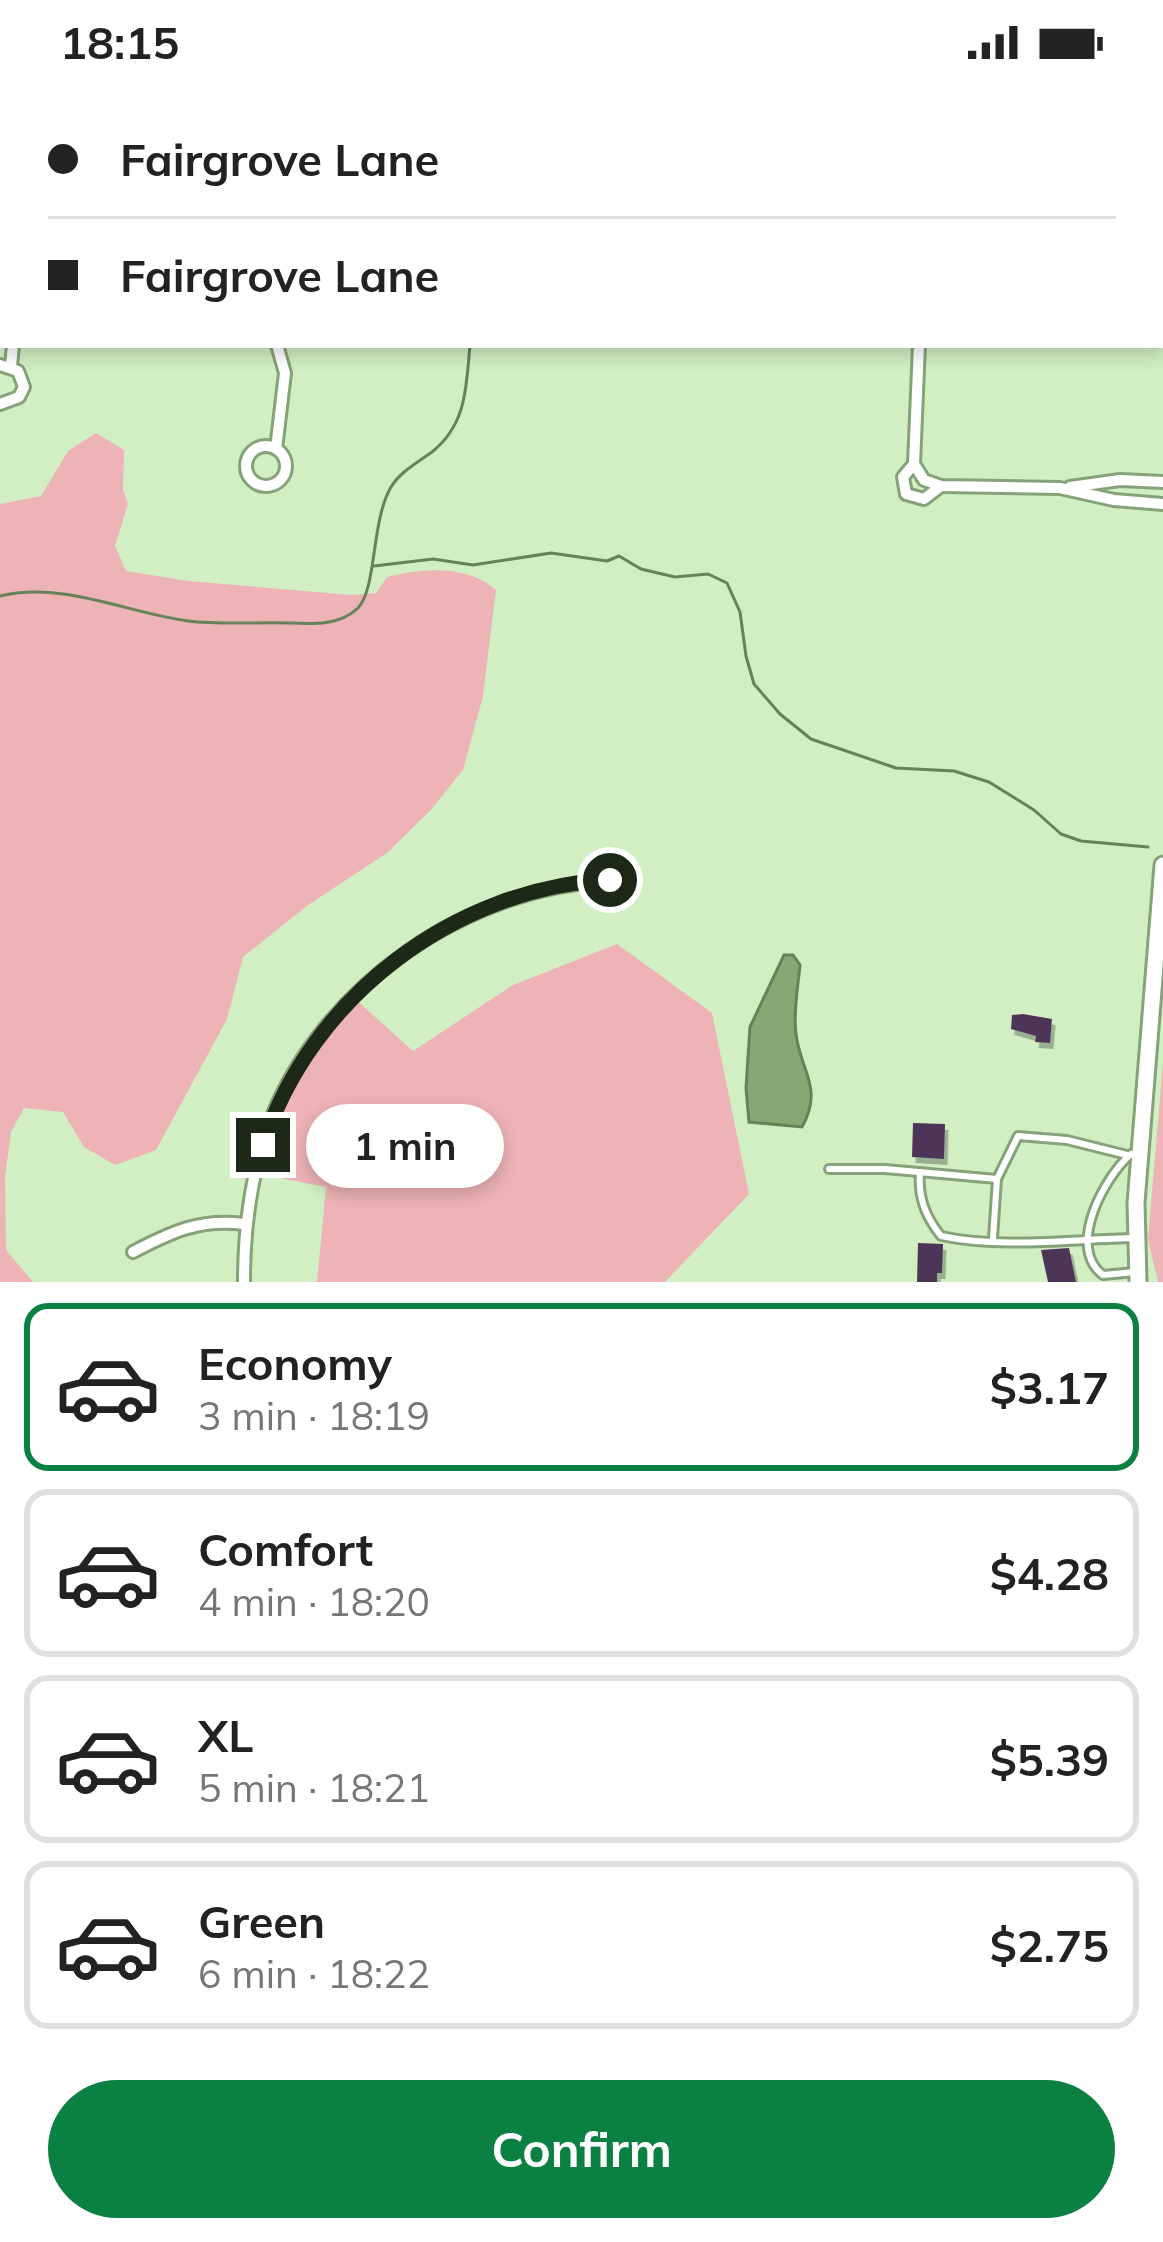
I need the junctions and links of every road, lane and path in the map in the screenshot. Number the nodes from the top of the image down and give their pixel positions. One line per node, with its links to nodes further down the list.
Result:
1 (279, 348): 5 (street)
2 (919, 348): 6 (street)
3 (5, 366): 4 (street)
4 (0, 404)
5 (276, 449)
6 (914, 464): 8 (street); 8 (street)
7 (1163, 482): 9 (street)
8 (940, 486): 9 (street)
9 (1060, 488): 10 (street)
10 (1163, 505)
11 (1163, 865): 13 (main road)
12 (610, 880): 17 (street)
13 (1134, 1153): 16 (lane); 18 (main road); 19 (lane)
14 (829, 1169): 15 (lane)
15 (920, 1172): 16 (lane); 20 (lane)
16 (997, 1179): 20 (lane)
17 (244, 1224): 21 (street); 23 (street)
18 (1135, 1238): 19 (lane); 22 (main road)
19 (1088, 1239): 20 (lane); 22 (lane)
20 (993, 1240)
21 (133, 1252)
22 (1137, 1277)
23 (244, 1282)

